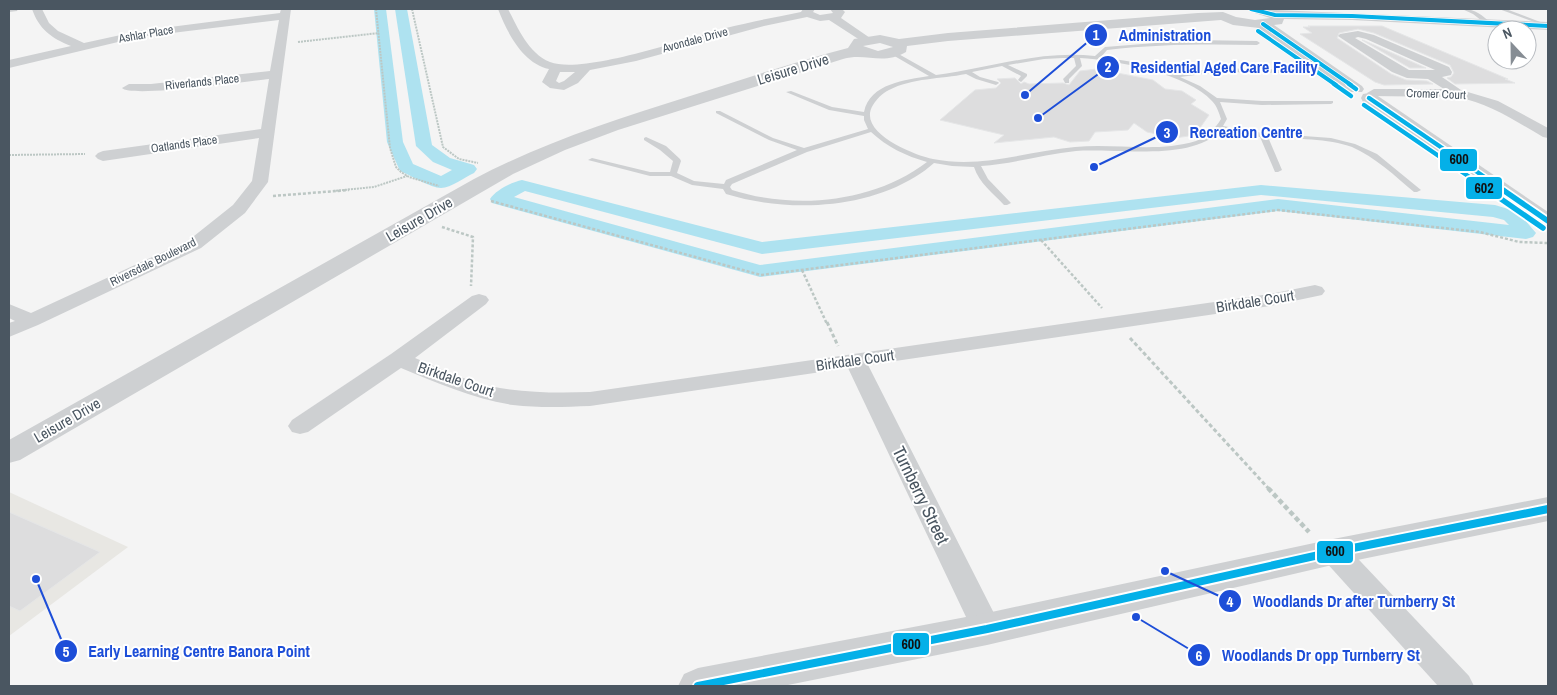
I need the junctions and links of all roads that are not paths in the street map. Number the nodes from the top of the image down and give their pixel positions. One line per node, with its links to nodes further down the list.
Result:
1 (9, 9): 2 (street)
2 (13, 9)
3 (37, 9): 18 (street)
4 (503, 9): 25 (street, Avondale Drive)
5 (1251, 9): 12 (street)
6 (1465, 9): 13 (lane)
7 (1502, 9): 15 (lane)
8 (839, 11): 10 (street, Avondale Drive); 17 (street)
9 (285, 12): 18 (street, Ashlar Place); 28 (street, Riversdale Boulevard)
10 (808, 12): 26 (street, Avondale Drive)
11 (1226, 12): 12 (street); 19 (street)
12 (1269, 20): 14 (street); 38 (street)
13 (1487, 22)
14 (1487, 23)
15 (1548, 26)
16 (1257, 43): 21 (lane)
17 (862, 45): 19 (street); 68 (street, Leisure Drive)
18 (81, 46): 22 (street, Ashlar Place)
19 (896, 48): 31 (lane)
20 (1077, 57): 21 (lane); 23 (lane); 33 (lane)
21 (1097, 58): 29 (lane)
22 (9, 64)
23 (1004, 65): 27 (lane); 32 (lane)
24 (1297, 71): 29 (lane)
25 (554, 72): 26 (street, Avondale Drive); 26 (street, Avondale Drive)
26 (581, 72)
27 (968, 73): 31 (lane); 34 (lane)
28 (275, 74): 35 (street, Riverlands Place); 45 (street, Riversdale Boulevard)
29 (1171, 76): 39 (lane)
30 (1431, 76): 30 (street); 37 (street)
31 (936, 78): 42 (lane)
32 (1021, 80)
33 (1066, 82)
34 (996, 83)
35 (129, 88)
36 (789, 92): 42 (lane)
37 (1457, 92): 38 (street, Cromer Court); 46 (street, Cromer Court)
38 (1366, 93): 59 (street)
39 (1215, 100): 40 (lane); 43 (lane)
40 (1332, 102)
41 (718, 112): 49 (lane)
42 (866, 114): 44 (lane)
43 (1220, 128): 47 (lane); 53 (lane)
44 (871, 130): 49 (lane); 52 (lane)
45 (266, 133): 50 (street, Oatlands Place); 63 (street, Riversdale Boulevard)
46 (1548, 134)
47 (1263, 135): 54 (lane); 57 (lane)
48 (646, 139): 55 (lane)
49 (804, 150): 56 (lane)
50 (102, 156)
51 (592, 160): 55 (lane)
52 (932, 161): 53 (lane); 56 (lane)
53 (977, 166): 58 (lane)
54 (1278, 170)
55 (673, 174): 56 (lane)
56 (726, 186)
57 (1418, 190)
58 (1007, 203)
59 (1548, 222)
60 (1315, 291): 66 (street, Birkdale Court)
61 (479, 300): 65 (street, Birkdale Court)
62 (9, 310): 63 (street)
63 (31, 321): 64 (street, Riversdale Boulevard)
64 (9, 331)
65 (399, 359): 66 (street, Birkdale Court); 67 (street, Birkdale Court)
66 (850, 361): 71 (street, Turnberry Street)
67 (300, 426)
68 (9, 453)
69 (1548, 509): 70 (street)
70 (1331, 553): 71 (street); 73 (street)
71 (987, 629): 72 (street)
72 (698, 686)
73 (1458, 686)

